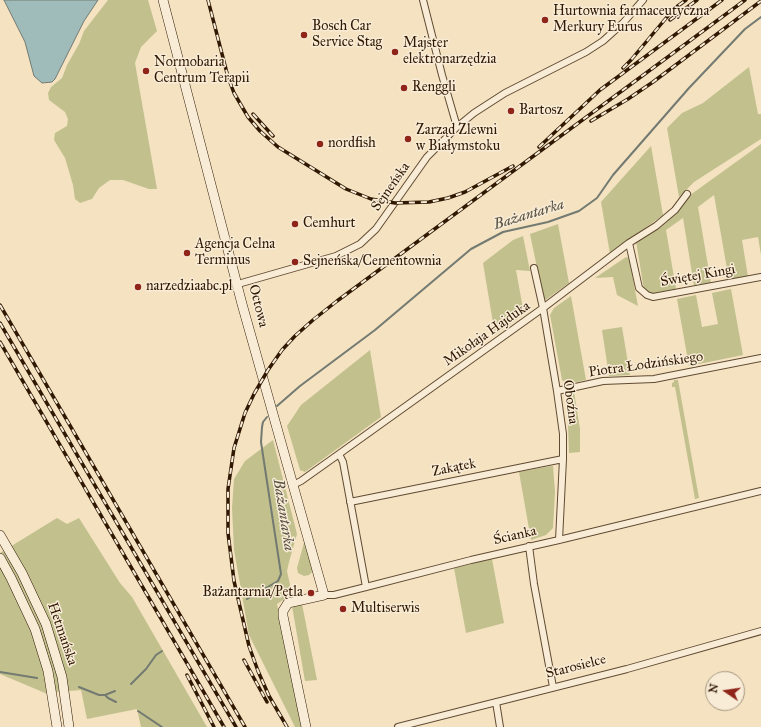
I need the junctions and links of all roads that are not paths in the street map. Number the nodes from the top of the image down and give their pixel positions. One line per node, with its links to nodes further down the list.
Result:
1 (163, 0): 9 (street, Octowa)
2 (423, 0): 4 (street)
3 (643, 0): 4 (street, Sejneńska)
4 (457, 127): 9 (street, Sejneńska)
5 (687, 194): 6 (street, Mikołaja Hajduka)
6 (629, 243): 8 (street, Świętej Kingi); 10 (street, Mikołaja Hajduka)
7 (534, 268): 10 (street, Oboźna)
8 (761, 278)
9 (238, 284): 15 (street, Octowa)
10 (543, 308): 12 (street, Oboźna); 13 (street, Mikołaja Hajduka)
11 (761, 358): 12 (street, Piotra Łodzińskiego)
12 (557, 391): 14 (street, Oboźna)
13 (340, 454): 15 (street, Mikołaja Hajduka); 17 (street)
14 (563, 459): 17 (street, Zakątek); 19 (street, Oboźna)
15 (293, 485): 23 (street, Octowa)
16 (761, 491): 19 (street, Ścianka)
17 (350, 502): 22 (street)
18 (0, 535): 27 (street, Hetmańska)
19 (559, 540): 20 (street, Ścianka)
20 (529, 546): 22 (street, Ścianka); 25 (street)
21 (0, 558): 28 (street, Hetmańska)
22 (366, 587): 23 (street, Ścianka)
23 (324, 595): 31 (street, Ścianka)
24 (761, 631): 25 (street, Starosielce)
25 (553, 687): 26 (street, Starosielce)
26 (496, 702): 32 (street, Starosielce); 33 (street)
27 (68, 713): 28 (street); 30 (street, Hetmańska)
28 (56, 714): 29 (street, Hetmańska)
29 (57, 727)
30 (69, 727)
31 (306, 727)
32 (398, 727)
33 (500, 727)

